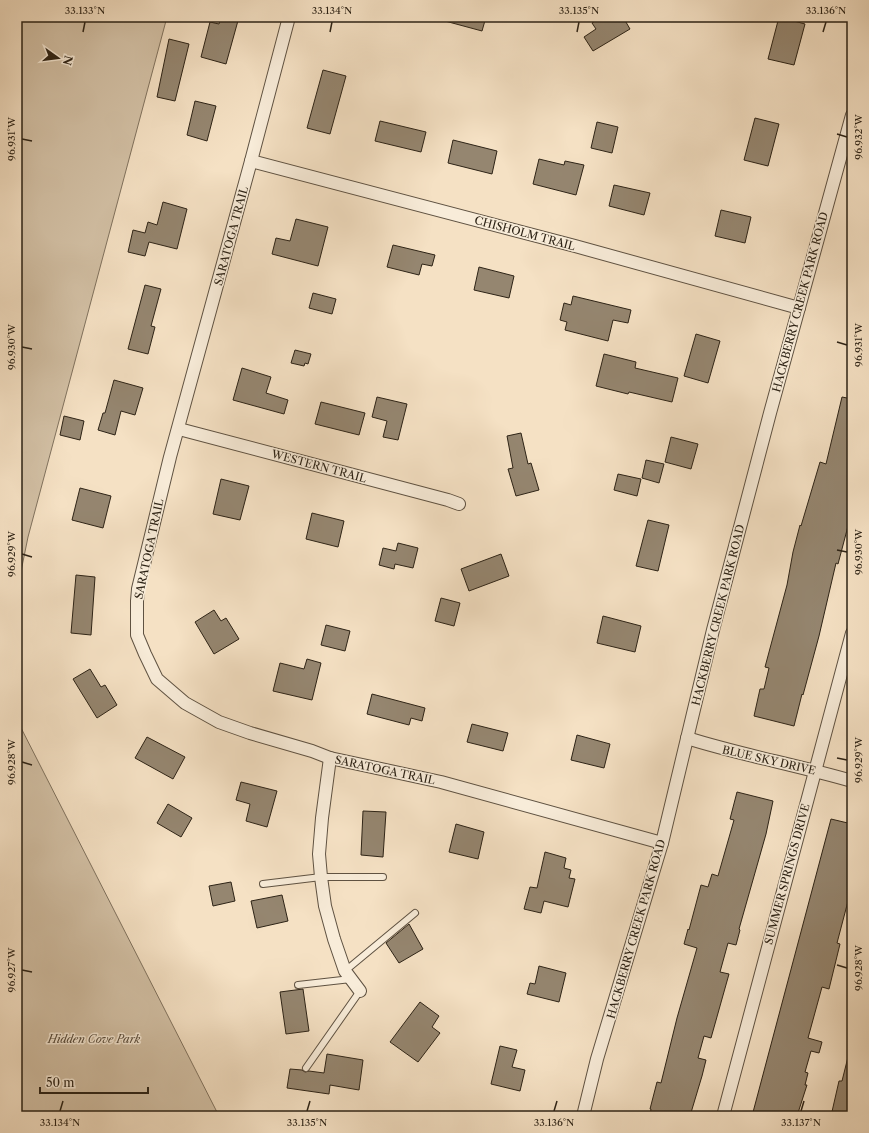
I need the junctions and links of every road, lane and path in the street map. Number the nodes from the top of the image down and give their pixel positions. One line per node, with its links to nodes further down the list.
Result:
1 (289, 17): 3 (street, SARATOGA TRAIL)
2 (852, 115): 4 (street, HACKBERRY CREEK PARK ROAD)
3 (251, 162): 4 (street, CHISHOLM TRAIL); 5 (street, SARATOGA TRAIL)
4 (799, 308): 8 (street, HACKBERRY CREEK PARK ROAD)
5 (179, 429): 6 (street, WESTERN TRAIL); 9 (street, SARATOGA TRAIL)
6 (459, 504)
7 (852, 633): 10 (street, SUMMER SPRINGS DRIVE)
8 (687, 738): 10 (street, BLUE SKY DRIVE); 12 (street, HACKBERRY CREEK PARK ROAD)
9 (330, 758): 12 (street, SARATOGA TRAIL); 13 (street)
10 (815, 770): 11 (street, BLUE SKY DRIVE); 22 (street, SUMMER SPRINGS DRIVE)
11 (852, 781)
12 (662, 843): 21 (street, HACKBERRY CREEK PARK ROAD)
13 (321, 877): 14 (lane); 15 (lane); 17 (street)
14 (383, 877)
15 (263, 884)
16 (415, 913): 17 (lane)
17 (348, 975): 18 (lane); 19 (street)
18 (298, 985)
19 (360, 991): 20 (lane)
20 (306, 1068)
21 (583, 1116)
22 (723, 1116)

